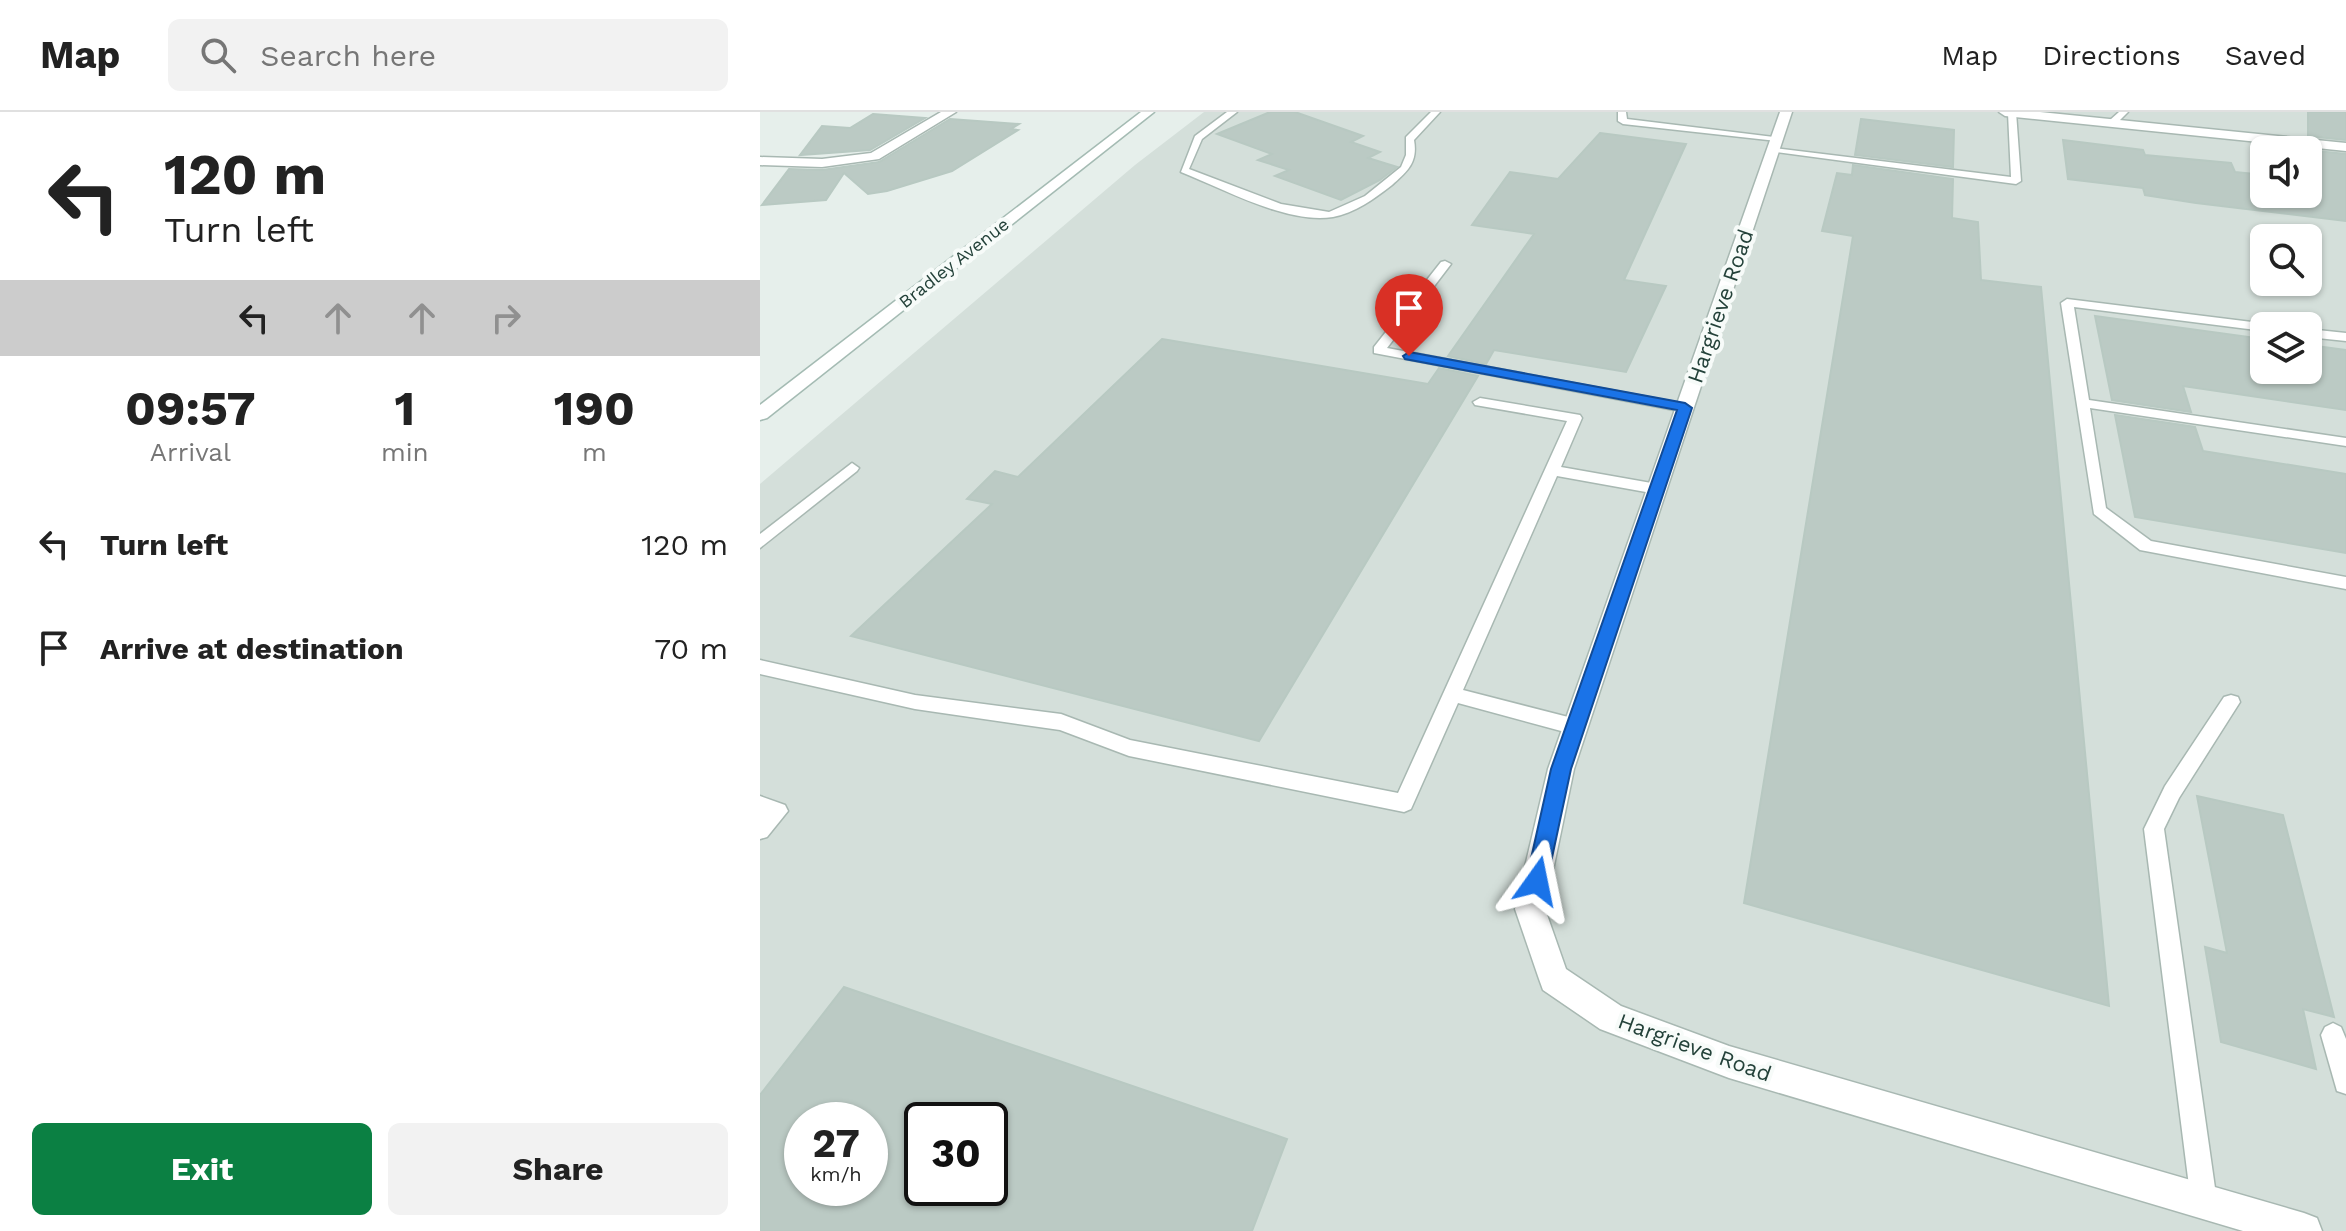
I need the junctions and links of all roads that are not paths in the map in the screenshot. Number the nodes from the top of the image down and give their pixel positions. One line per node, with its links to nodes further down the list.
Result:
1 (950, 112): 14 (street)
2 (1148, 112): 22 (street, Bradley Avenue)
3 (1233, 112): 4 (lane)
4 (1436, 112)
5 (1622, 112): 12 (lane)
6 (1786, 112): 12 (street, Hargrieve Road)
7 (2005, 112): 9 (street)
8 (2124, 112): 11 (lane)
9 (2012, 113): 10 (street); 12 (lane)
10 (2059, 114): 11 (street)
11 (2113, 122): 13 (street)
12 (1775, 144): 21 (street, Hargrieve Road)
13 (2346, 147)
14 (760, 161)
15 (1445, 264): 21 (lane)
16 (2250, 325): 20 (lane)
17 (2322, 334): 18 (lane)
18 (2346, 337)
19 (1480, 402): 25 (lane)
20 (2082, 403): 23 (lane); 28 (lane)
21 (1685, 408): 26 (street, Hargrieve Road)
22 (760, 414)
23 (2346, 442)
24 (852, 468): 27 (lane)
25 (1552, 470): 26 (lane); 30 (lane)
26 (1657, 489): 32 (street, Hargrieve Road)
27 (760, 542)
28 (2346, 583)
29 (760, 667): 30 (lane)
30 (1452, 694): 32 (lane)
31 (2231, 702): 37 (lane)
32 (1576, 727): 37 (street, Hargrieve Road)
33 (760, 805): 34 (lane)
34 (760, 830)
35 (2333, 1035): 36 (lane)
36 (2346, 1082)
37 (2204, 1202): 38 (street, Hargrieve Road)
38 (2304, 1231)

